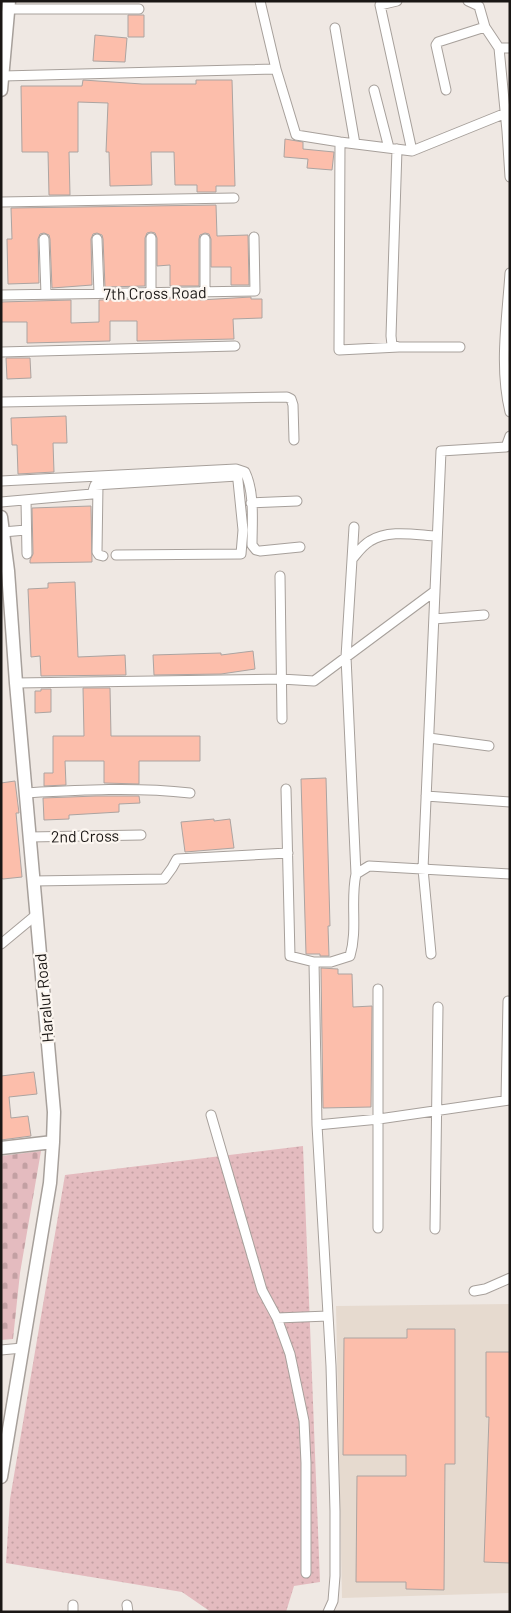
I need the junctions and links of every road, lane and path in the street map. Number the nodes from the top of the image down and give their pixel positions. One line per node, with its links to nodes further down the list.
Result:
1 (260, 1): 12 (street)
2 (397, 1): 4 (street)
3 (468, 1): 5 (street)
4 (378, 3): 20 (street)
5 (479, 4): 8 (street)
6 (9, 5): 7 (street); 13 (street)
7 (139, 9)
8 (485, 26): 10 (street); 15 (street)
9 (334, 28): 18 (street)
10 (498, 48): 11 (street); 16 (street)
11 (510, 48)
12 (276, 69): 13 (street); 17 (street)
13 (2, 85)
14 (374, 90): 19 (street)
15 (446, 90)
16 (506, 113): 20 (street); 21 (street)
17 (340, 142): 18 (street); 36 (street)
18 (355, 144): 19 (street)
19 (393, 149): 20 (street); 36 (street)
20 (412, 151)
21 (510, 176)
22 (234, 198): 23 (street)
23 (1, 202)
24 (254, 237): 30 (street, 7th Cross Road)
25 (151, 238): 31 (street)
26 (44, 239): 32 (street)
27 (97, 239): 33 (street)
28 (205, 239): 30 (street)
29 (510, 273): 39 (street)
30 (205, 292): 31 (street, 7th Cross Road)
31 (151, 293): 33 (street, 7th Cross Road)
32 (46, 294): 33 (street, 7th Cross Road); 34 (street, 7th Cross Road)
33 (98, 294)
34 (1, 295)
35 (235, 346): 38 (street)
36 (399, 347): 37 (street)
37 (460, 347)
38 (1, 352)
39 (507, 353): 41 (street)
40 (1, 402): 43 (street)
41 (510, 412)
42 (510, 436): 55 (street)
43 (294, 440)
44 (237, 472): 45 (street); 46 (street); 50 (street); 58 (street)
45 (1, 481)
46 (98, 485): 47 (street); 59 (street)
47 (26, 500): 49 (street); 53 (street)
48 (297, 501): 50 (street)
49 (1, 502)
50 (251, 503): 56 (street)
51 (1, 517): 54 (street, Haralur Road)
52 (354, 527): 60 (street)
53 (26, 530): 54 (street); 57 (street)
54 (3, 532): 61 (street, Haralur Road)
55 (438, 536): 60 (street); 63 (street)
56 (300, 547)
57 (27, 554)
58 (116, 555)
59 (103, 556)
60 (353, 559): 66 (street)
61 (5, 572): 68 (street, Haralur Road)
62 (280, 576): 67 (street)
63 (436, 591): 65 (street); 66 (street)
64 (484, 615): 65 (street)
65 (434, 619): 70 (street)
66 (346, 657): 67 (street); 81 (street)
67 (281, 679): 68 (street); 69 (street)
68 (16, 683): 73 (street, Haralur Road)
69 (282, 719)
70 (429, 738): 71 (street); 75 (street)
71 (489, 746)
72 (286, 789): 79 (street)
73 (25, 793): 74 (street); 78 (street, Haralur Road)
74 (190, 793)
75 (426, 796): 76 (street); 80 (street)
76 (510, 802)
77 (141, 835): 78 (street, 2nd Cross)
78 (29, 837): 83 (street, Haralur Road)
79 (288, 854): 83 (street); 87 (street)
80 (423, 869): 81 (street); 82 (street); 86 (street)
81 (356, 874): 87 (street)
82 (510, 874)
83 (33, 882): 84 (street, Haralur Road)
84 (36, 915): 85 (street); 96 (street, Haralur Road)
85 (1, 944)
86 (431, 954)
87 (314, 962): 95 (street)
88 (378, 989): 94 (street)
89 (508, 1002): 91 (street)
90 (438, 1007): 92 (street)
91 (508, 1100): 92 (street)
92 (436, 1110): 94 (street); 99 (street)
93 (211, 1115): 103 (street)
94 (379, 1119): 95 (street); 98 (street)
95 (317, 1124): 102 (street)
96 (53, 1142): 97 (street); 104 (street, Haralur Road)
97 (1, 1148)
98 (378, 1228)
99 (435, 1229)
100 (510, 1278): 101 (street)
101 (474, 1291)
102 (328, 1316): 103 (street); 108 (street)
103 (277, 1318): 107 (street)
104 (22, 1348): 105 (street); 106 (street, Haralur Road)
105 (1, 1350)
106 (1, 1477)
107 (306, 1573)
108 (328, 1612)

